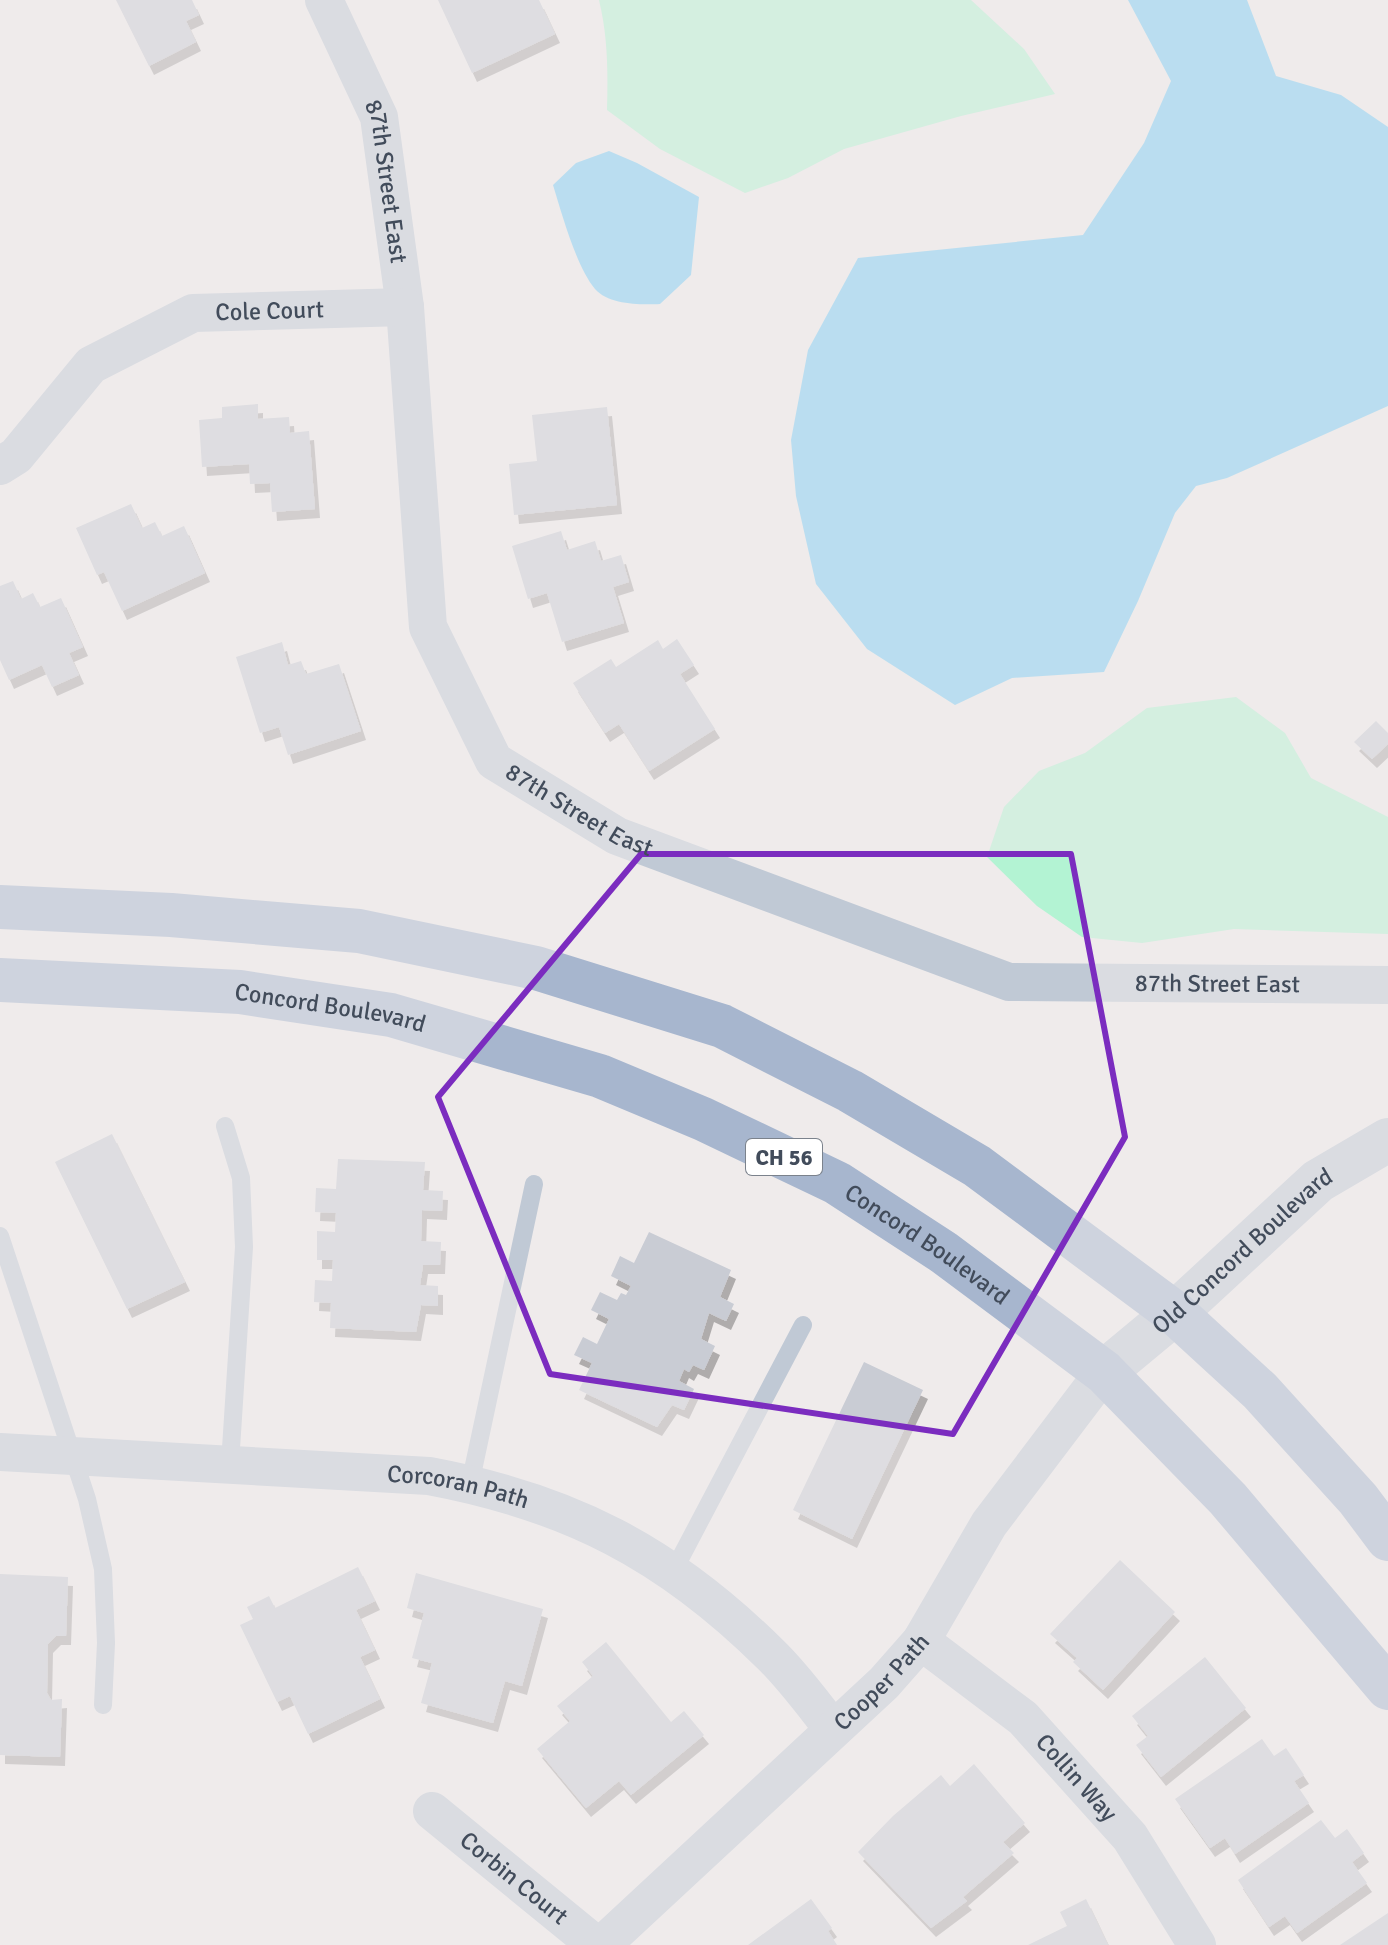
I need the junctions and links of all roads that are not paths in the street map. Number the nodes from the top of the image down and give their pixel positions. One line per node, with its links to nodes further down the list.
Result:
1 (324, 0): 2 (street, 87th Street East)
2 (405, 307): 3 (street, Cole Court); 6 (street, 87th Street East)
3 (0, 466)
4 (0, 907): 11 (main road)
5 (0, 980): 13 (main road, Concord Boulevard / CH 56)
6 (1388, 985)
7 (225, 1126): 16 (lane)
8 (1388, 1140): 11 (street, Old Concord Boulevard)
9 (534, 1184): 17 (lane)
10 (0, 1236): 15 (lane)
11 (1175, 1313): 13 (street, Old Concord Boulevard); 18 (main road)
12 (803, 1325): 19 (lane)
13 (1104, 1372): 20 (street, Cooper Path); 21 (main road, Concord Boulevard / CH 56)
14 (0, 1452): 15 (street, Corcoran Path)
15 (72, 1456): 16 (street, Corcoran Path); 22 (lane)
16 (230, 1464): 17 (street, Corcoran Path)
17 (470, 1484): 19 (street, Corcoran Path)
18 (1388, 1539)
19 (673, 1572): 23 (street, Corcoran Path)
20 (921, 1641): 23 (street, Cooper Path); 26 (street, Collin Way)
21 (1388, 1688)
22 (103, 1705)
23 (833, 1729): 25 (street, Cooper Path)
24 (432, 1811): 25 (street, Corbin Court)
25 (599, 1945)
26 (1197, 1945)

